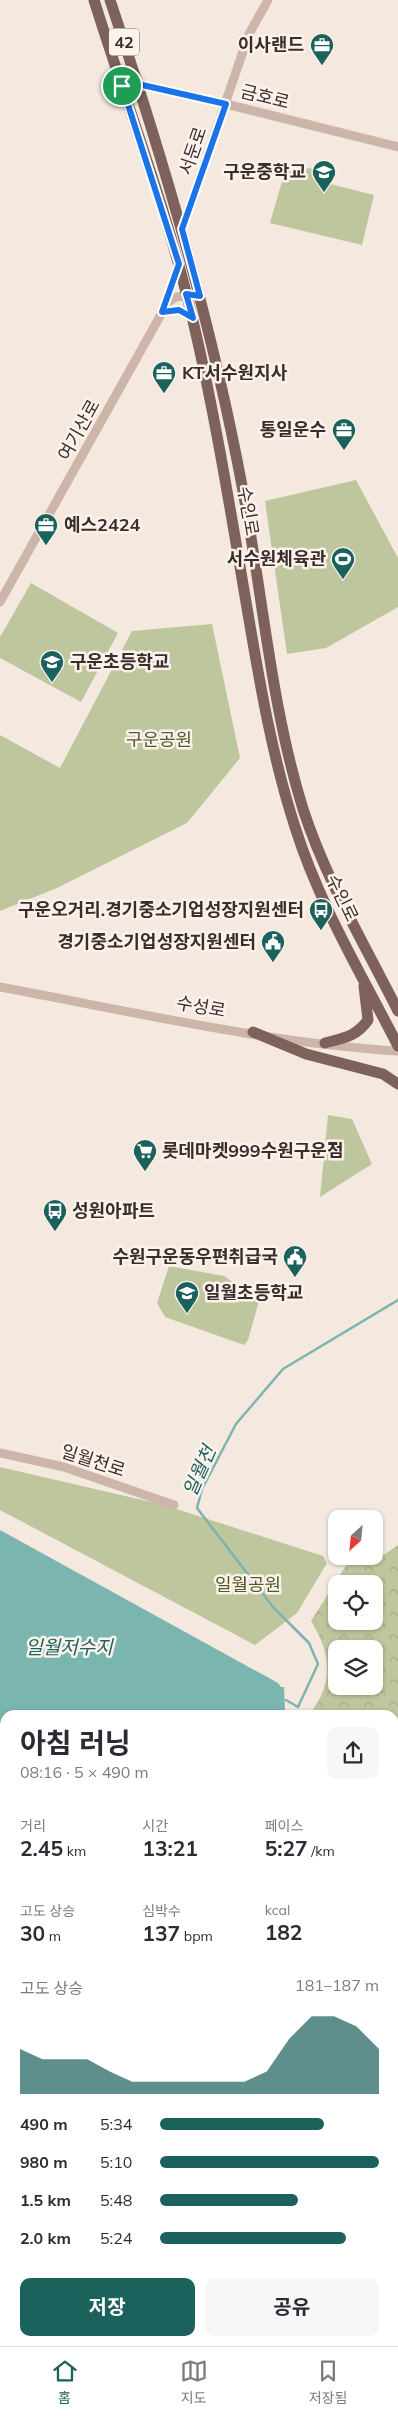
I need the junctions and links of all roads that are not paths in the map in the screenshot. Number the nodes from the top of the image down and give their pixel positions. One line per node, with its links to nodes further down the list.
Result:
1 (94, 0): 5 (main road, 수인로)
2 (110, 0): 4 (main road, 수인로 / 42)
3 (268, 0): 6 (street, 서둔로)
4 (138, 84): 5 (street, 금호로); 6 (street, 금호로); 8 (main road, 수인로 / 42)
5 (122, 86): 9 (main road, 수인로)
6 (226, 104): 7 (street, 금호로); 8 (street, 서둔로)
7 (398, 147)
8 (182, 229): 11 (main road, 수인로 / 42)
9 (179, 264): 10 (main road, 수인로); 12 (street)
10 (186, 294): 11 (street); 12 (street, 여기산로); 13 (main road, 수인로)
11 (200, 296): 17 (main road, 수인로 / 42)
12 (162, 312): 13 (street); 14 (street, 여기산로)
13 (193, 318): 15 (main road, 수인로)
14 (0, 602)
15 (362, 974): 19 (main road); 20 (main road, 수인로)
16 (0, 987): 18 (street, 수성로)
17 (398, 1011)
18 (253, 1032): 19 (street, 수성로); 22 (main road)
19 (325, 1043): 21 (street, 수성로)
20 (398, 1046)
21 (398, 1050)
22 (398, 1084)
23 (0, 1453): 24 (street, 일월천로)
24 (174, 1505)

